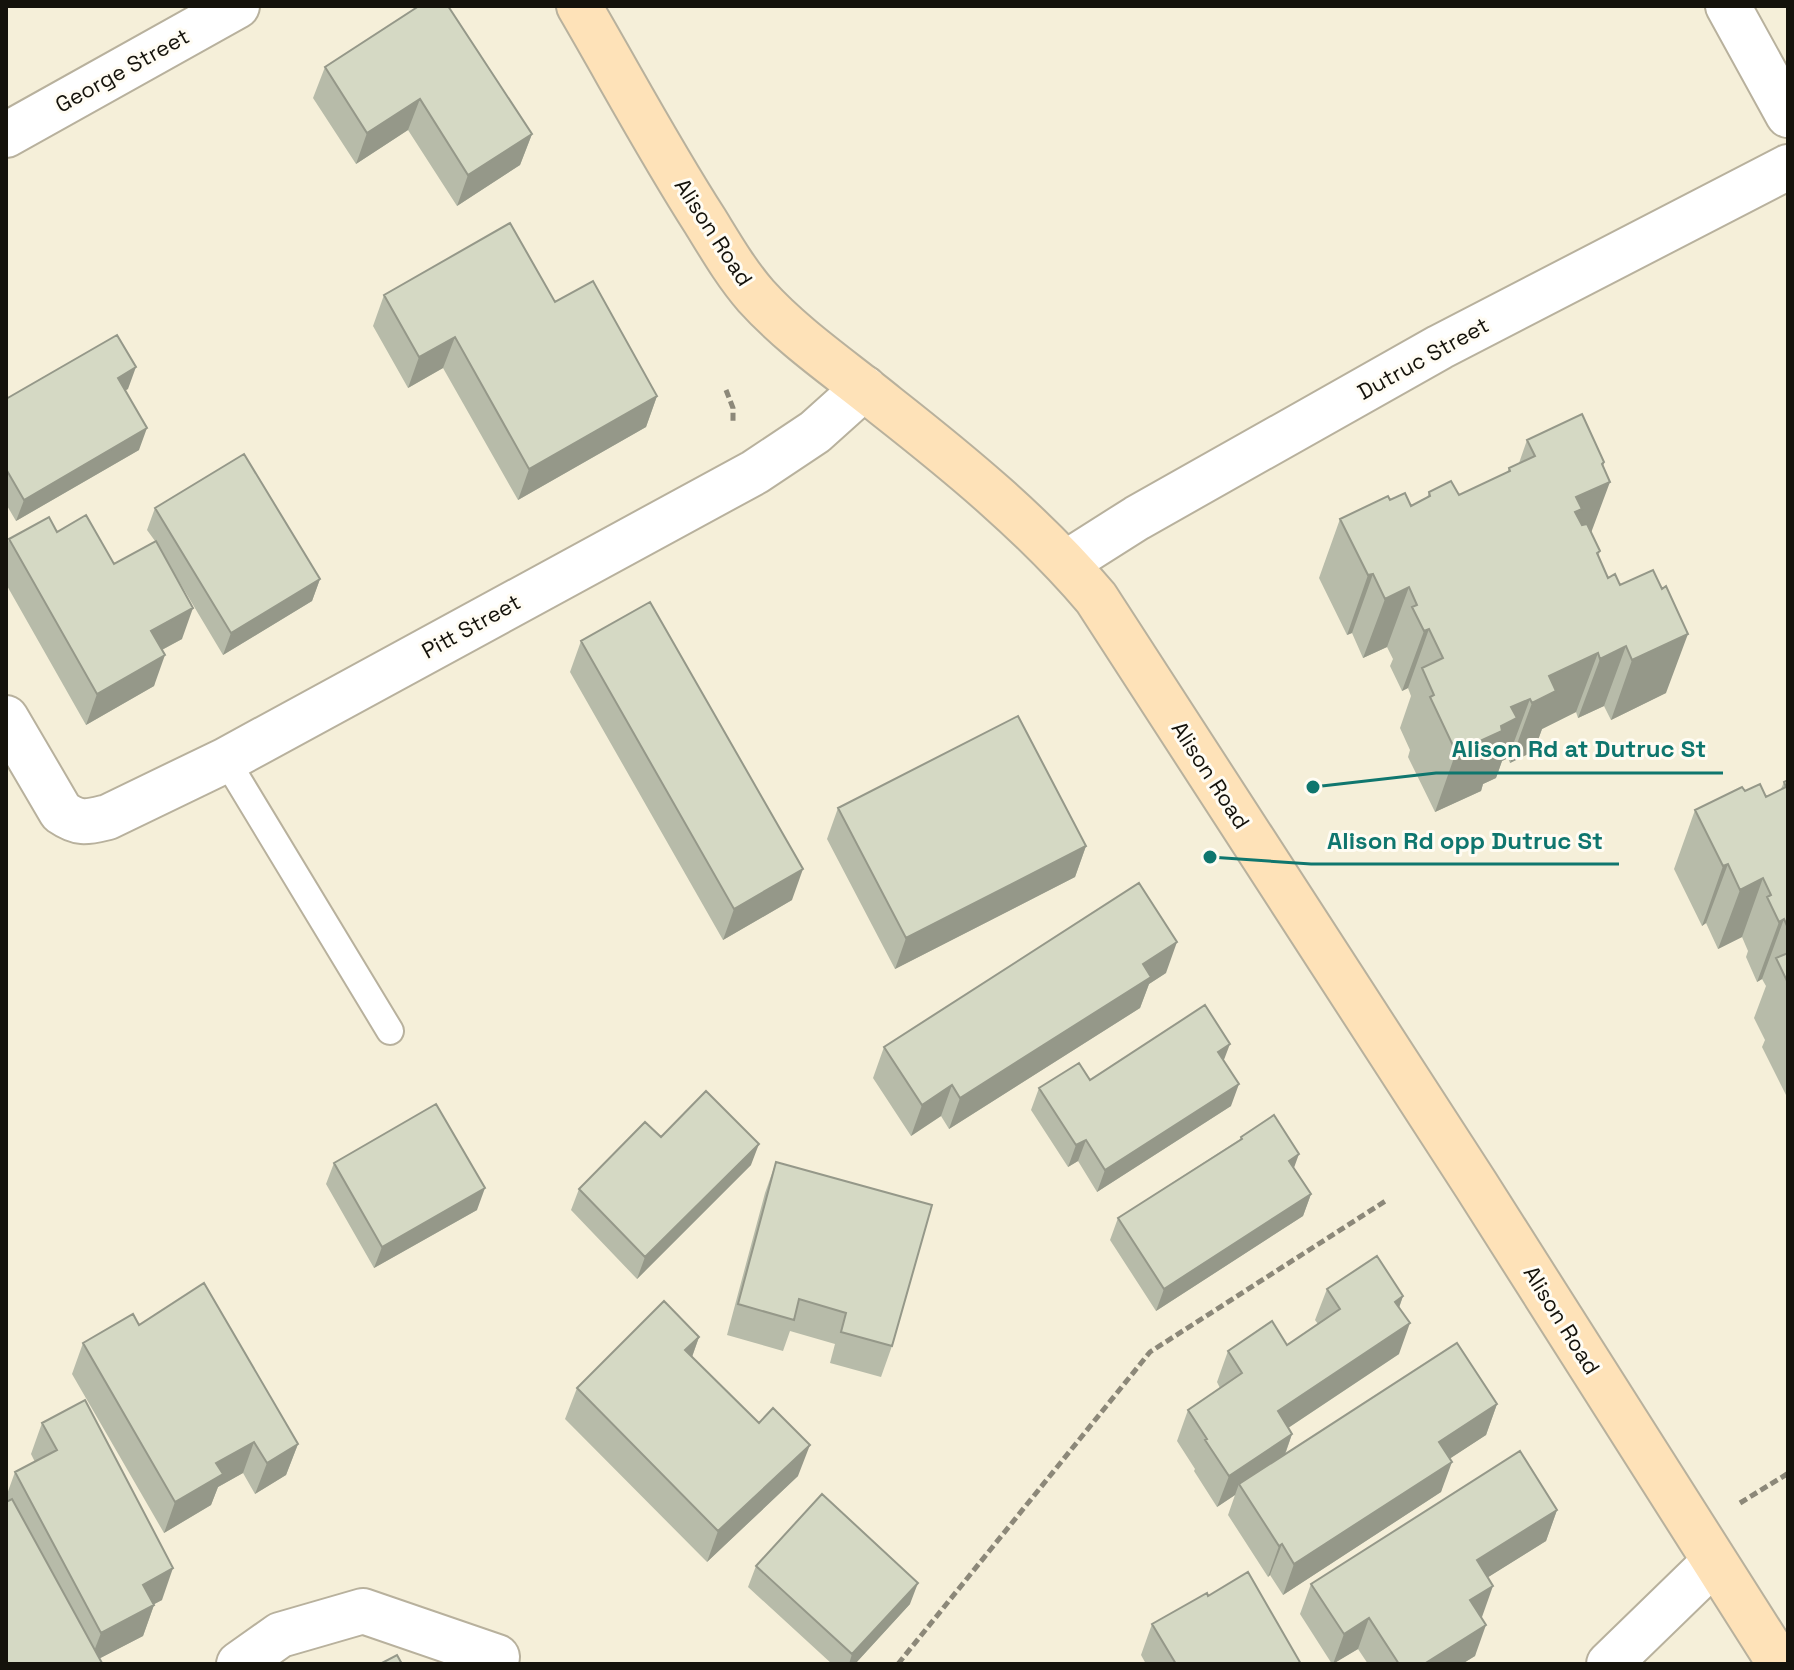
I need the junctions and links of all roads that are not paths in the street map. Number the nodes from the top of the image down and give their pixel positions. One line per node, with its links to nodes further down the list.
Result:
1 (237, 6): 5 (street, George Street)
2 (579, 6): 7 (main road, Alison Road)
3 (1728, 6): 4 (street)
4 (1788, 115)
5 (6, 135)
6 (1788, 167): 8 (street, Dutruc Street)
7 (864, 388): 8 (main road, Alison Road); 10 (street, Pitt Street)
8 (1066, 563): 12 (main road, Alison Road)
9 (9, 730): 10 (street, Pitt Street)
10 (226, 760): 11 (lane)
11 (390, 1031)
12 (1714, 1562): 15 (street); 16 (main road, Alison Road)
13 (497, 1657): 14 (street)
14 (239, 1664)
15 (1609, 1664)
16 (1780, 1664)

